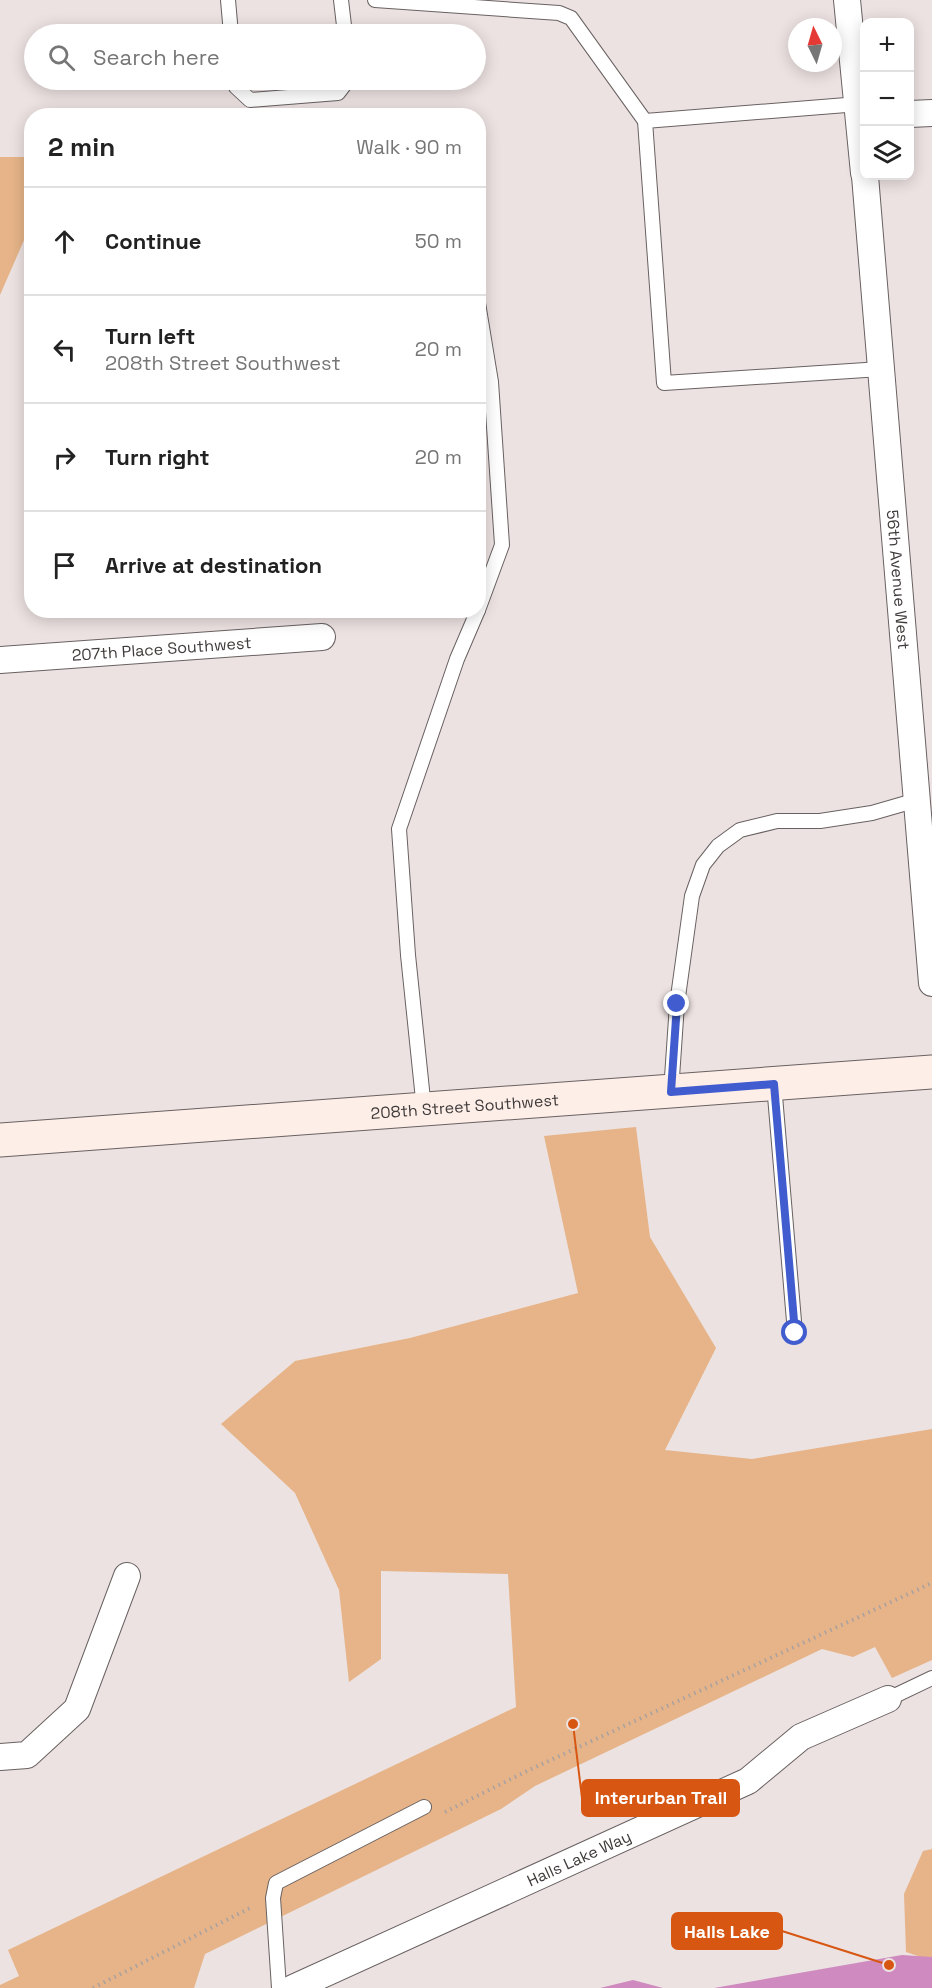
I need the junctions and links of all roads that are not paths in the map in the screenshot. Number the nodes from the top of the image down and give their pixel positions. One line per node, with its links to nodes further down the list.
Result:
1 (228, 0): 5 (lane)
2 (341, 0): 6 (lane)
3 (375, 0): 13 (lane)
4 (847, 0): 9 (street, 56th Avenue West)
5 (230, 24)
6 (344, 24)
7 (239, 90): 8 (lane)
8 (340, 90)
9 (860, 104)
10 (860, 112): 13 (lane)
11 (932, 113): 12 (street)
12 (914, 114)
13 (645, 121): 16 (lane)
14 (865, 180): 16 (street, 56th Avenue West)
15 (486, 352): 17 (lane)
16 (881, 369): 21 (street, 56th Avenue West)
17 (486, 588)
18 (475, 618): 26 (lane)
19 (322, 637): 20 (street, 207th Place Southwest)
20 (0, 660)
21 (917, 800): 22 (street, 56th Avenue West); 25 (lane)
22 (932, 983)
23 (932, 1072): 24 (street, 208th Street Southwest)
24 (774, 1084): 25 (street, 208th Street Southwest); 28 (lane)
25 (671, 1092): 26 (street, 208th Street Southwest)
26 (424, 1110): 27 (street, 208th Street Southwest)
27 (0, 1140)
28 (795, 1333)
29 (127, 1576): 32 (street)
30 (932, 1678): 31 (lane)
31 (888, 1699): 35 (street, Halls Lake Way)
32 (0, 1757)
33 (424, 1807): 34 (lane)
34 (279, 1988)
35 (293, 1988)

